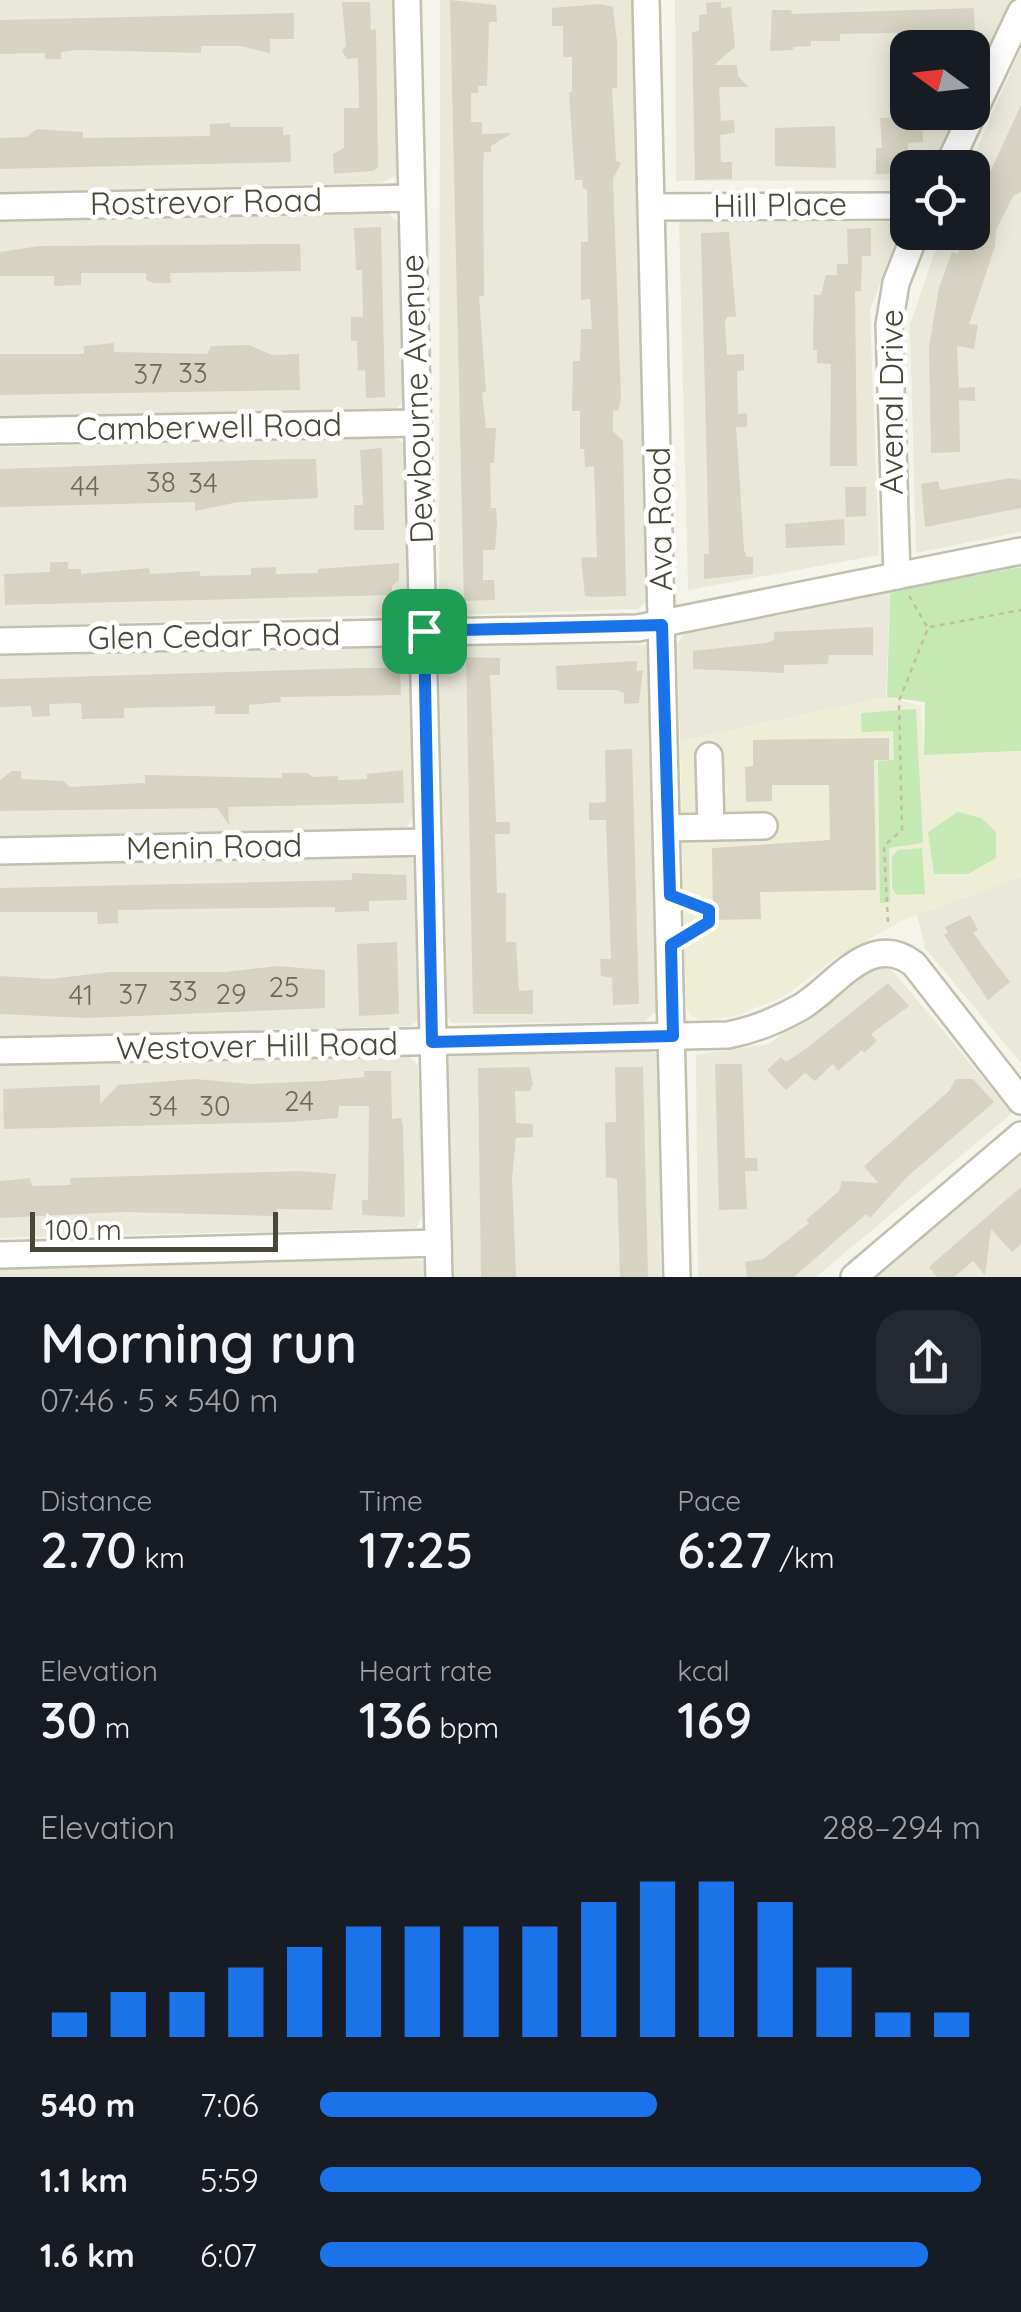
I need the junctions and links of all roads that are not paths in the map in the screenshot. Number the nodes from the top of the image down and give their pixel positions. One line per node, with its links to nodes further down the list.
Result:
1 (407, 0): 5 (street, Dewbourne Avenue)
2 (646, 0): 8 (street, Ava Road)
3 (1021, 12): 4 (street)
4 (956, 150)
5 (411, 198): 7 (street, Rostrevor Road); 10 (street, Dewbourne Avenue)
6 (890, 206): 8 (street, Hill Place)
7 (0, 207)
8 (652, 207): 14 (street, Ava Road)
9 (909, 250): 13 (street, Avenal Drive)
10 (418, 423): 11 (street, Camberwell Road); 15 (street, Dewbourne Avenue)
11 (0, 431)
12 (1021, 551): 13 (street, Glen Cedar Road)
13 (897, 576): 14 (street, Glen Cedar Road)
14 (662, 625): 15 (street, Glen Cedar Road); 20 (street, Ava Road)
15 (424, 631): 16 (street, Glen Cedar Road); 21 (street, Dewbourne Avenue)
16 (0, 641)
17 (709, 756): 19 (street)
18 (764, 826): 19 (street)
19 (711, 827): 20 (street)
20 (668, 828): 23 (street, Ava Road)
21 (428, 842): 22 (street, Menin Road); 24 (street, Dewbourne Avenue)
22 (0, 851)
23 (673, 1036): 24 (street, Westover Hill Road); 26 (street, Westover Hill Road); 31 (street, Ava Road)
24 (432, 1042): 25 (street, Westover Hill Road); 28 (street, Dewbourne Avenue)
25 (0, 1051)
26 (1021, 1101)
27 (1021, 1135): 32 (street)
28 (438, 1243): 29 (street); 30 (street, Dewbourne Avenue)
29 (0, 1254)
30 (439, 1277)
31 (677, 1277)
32 (854, 1277)

